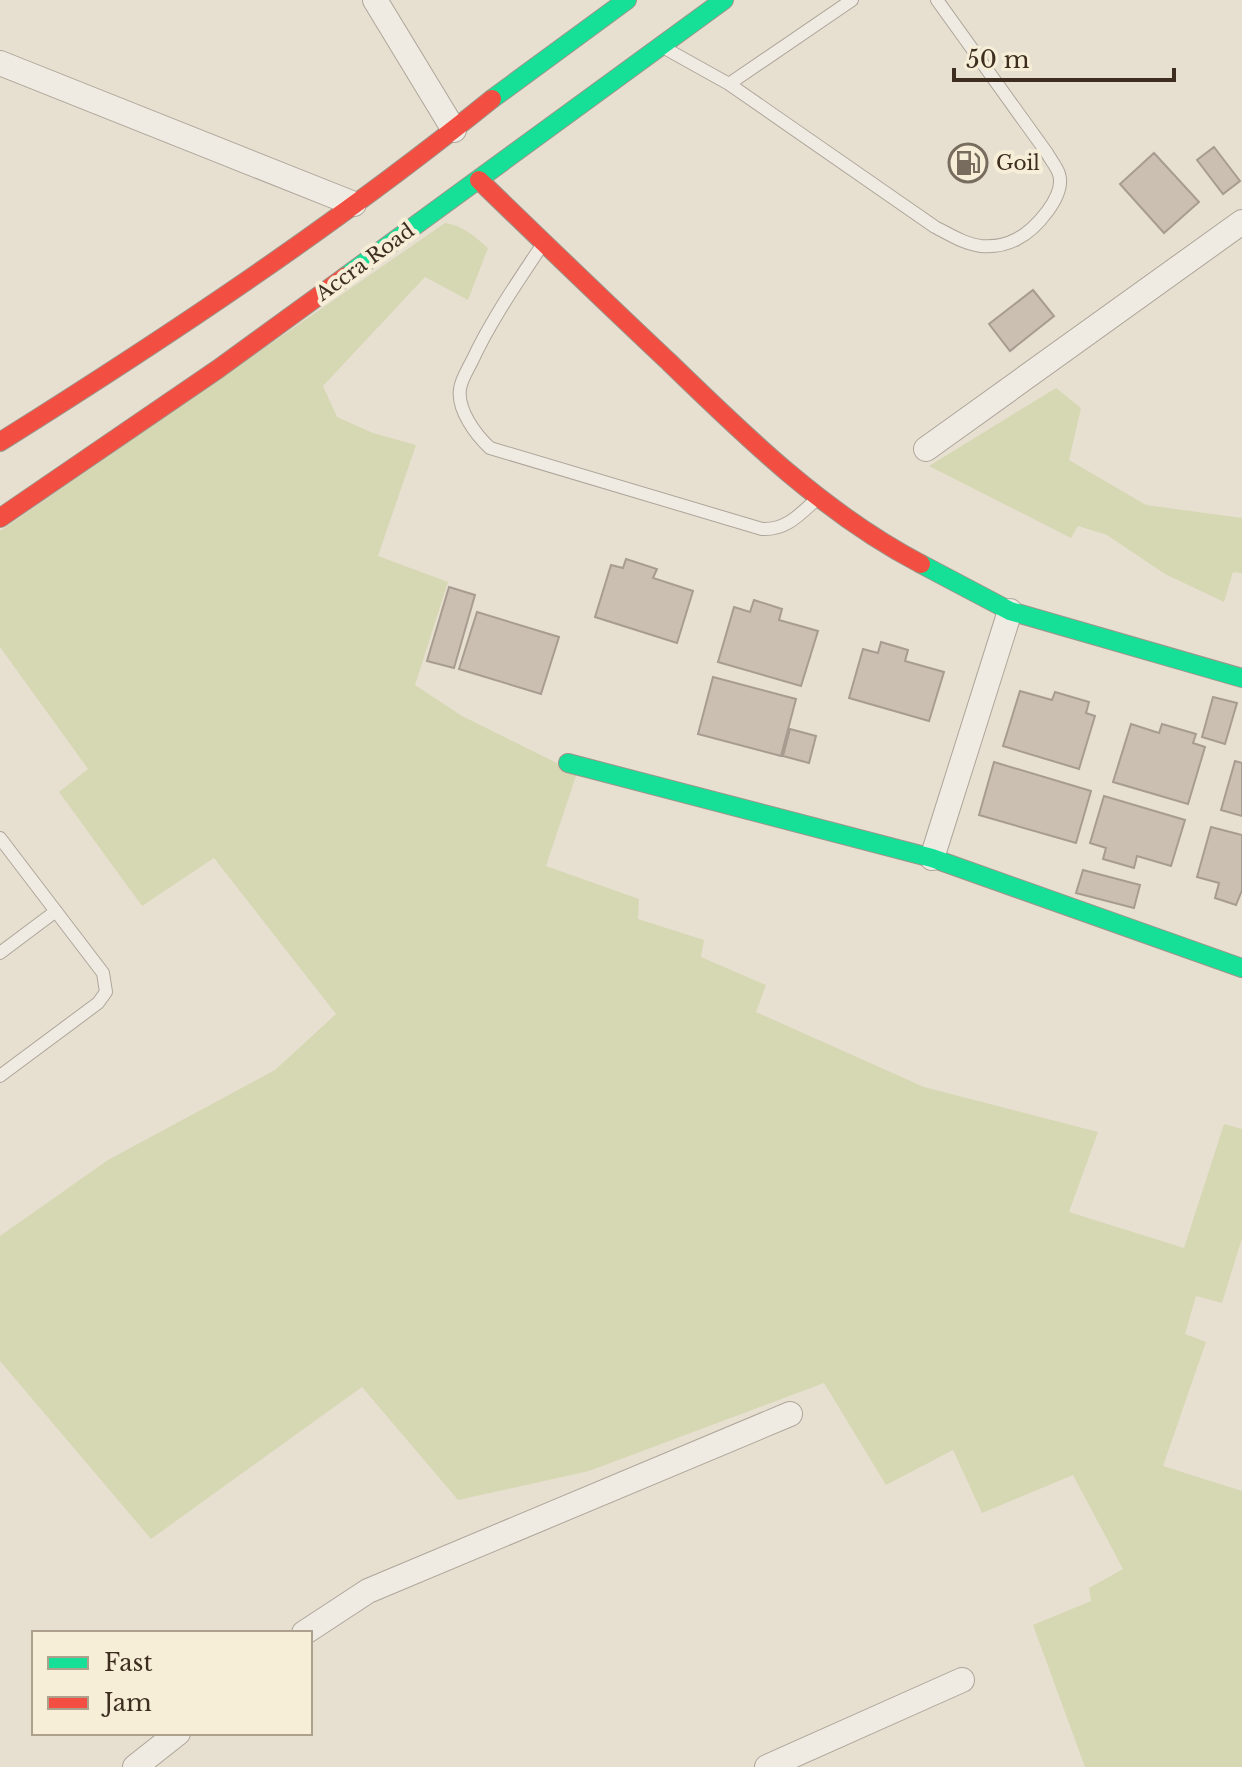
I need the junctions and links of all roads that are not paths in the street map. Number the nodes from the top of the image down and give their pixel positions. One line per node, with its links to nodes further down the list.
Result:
1 (375, 0): 9 (street)
2 (627, 0): 9 (main road)
3 (724, 0): 6 (main road, Accra Road)
4 (852, 0): 8 (lane)
5 (937, 0): 8 (lane)
6 (662, 46): 8 (lane); 10 (main road, Accra Road)
7 (0, 63): 11 (street)
8 (729, 84)
9 (454, 130): 11 (main road)
10 (479, 180): 13 (main road); 17 (main road, Accra Road)
11 (354, 204): 14 (main road)
12 (1242, 222): 15 (street)
13 (544, 242): 16 (main road); 16 (lane)
14 (0, 442)
15 (926, 449)
16 (818, 497): 18 (main road)
17 (0, 518)
18 (1010, 611): 19 (main road); 22 (street)
19 (1242, 678)
20 (568, 763): 22 (main road)
21 (0, 838): 23 (lane)
22 (932, 858): 25 (main road)
23 (56, 911): 24 (lane); 26 (lane)
24 (0, 953)
25 (1242, 968)
26 (0, 1076)
27 (790, 1414): 28 (street)
28 (307, 1631)
29 (962, 1680): 32 (street)
30 (175, 1735): 31 (street)
31 (135, 1767)
32 (767, 1767)

